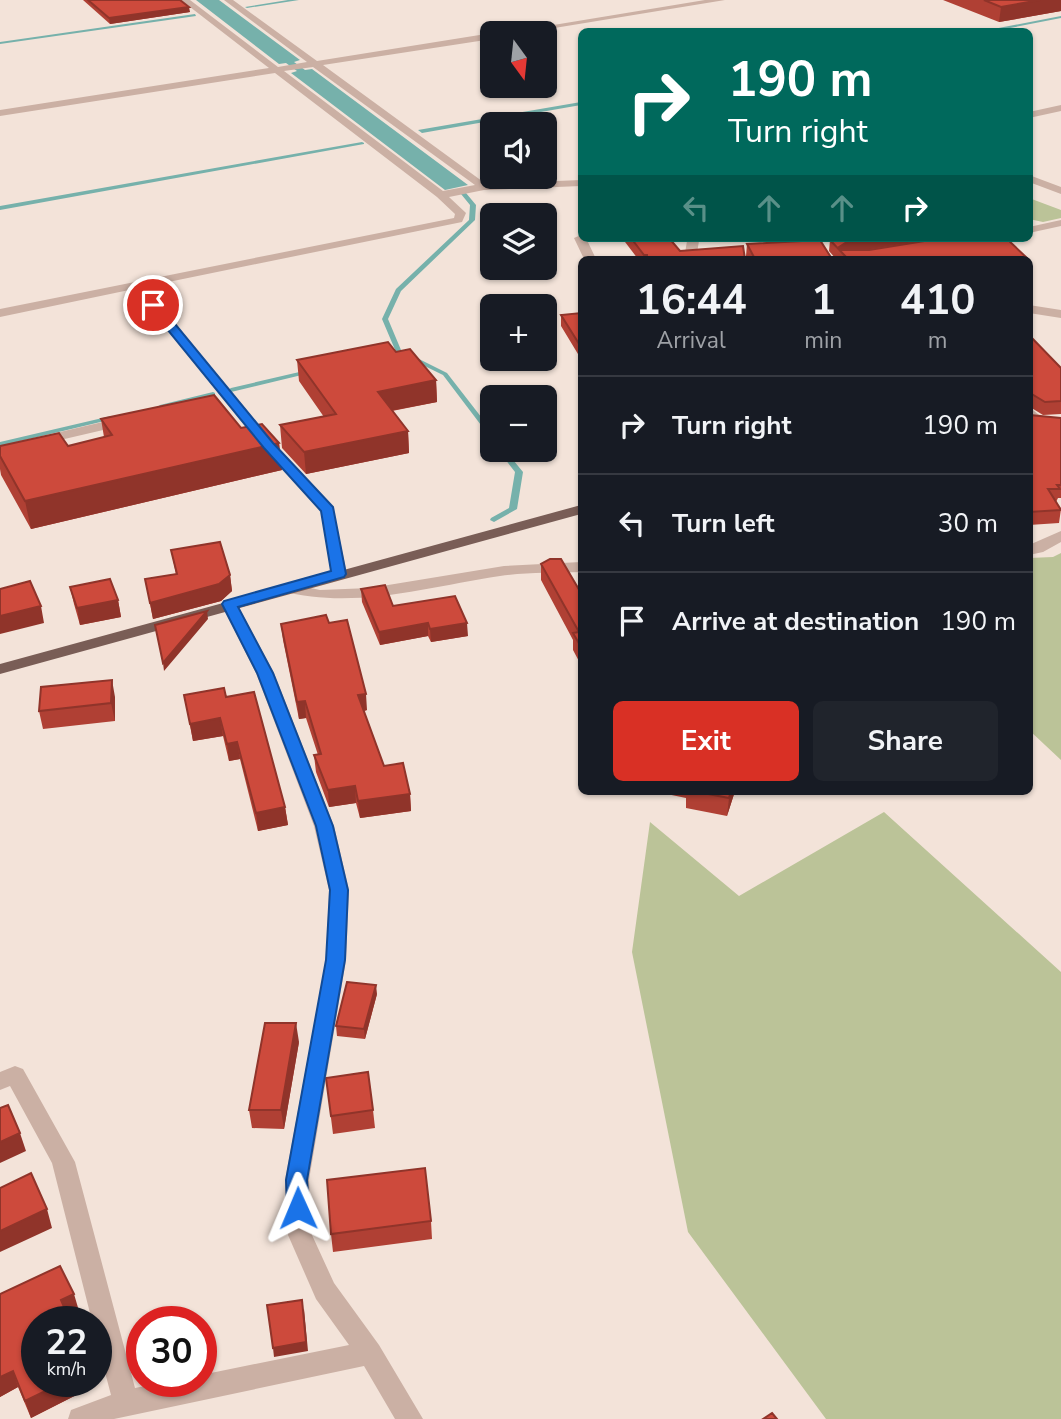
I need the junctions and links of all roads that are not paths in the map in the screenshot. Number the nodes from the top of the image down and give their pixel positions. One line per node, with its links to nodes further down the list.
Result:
1 (185, 0): 7 (street)
2 (228, 0): 6 (street)
3 (721, 0): 4 (street)
4 (557, 26)
5 (480, 38): 6 (street)
6 (315, 64): 7 (street); 13 (street)
7 (276, 70): 9 (street); 17 (street)
8 (1061, 108): 10 (street)
9 (0, 113)
10 (1033, 114)
11 (1033, 180): 16 (street)
12 (578, 183): 14 (street)
13 (480, 184)
14 (557, 184)
15 (480, 188): 17 (street)
16 (1061, 191)
17 (441, 195): 20 (street)
18 (1061, 223): 19 (street)
19 (1033, 229)
20 (137, 286): 22 (street); 32 (street)
21 (1033, 310): 23 (street)
22 (0, 313)
23 (1061, 314)
24 (135, 418): 27 (street)
25 (1033, 418): 26 (street)
26 (1061, 422)
27 (0, 450)
28 (578, 510): 32 (main road)
29 (1061, 536): 30 (street)
30 (1033, 550)
31 (578, 567): 33 (street)
32 (339, 574): 33 (main road)
33 (287, 588): 34 (main road)
34 (229, 604): 35 (main road); 37 (street)
35 (0, 669)
36 (0, 1081): 38 (street)
37 (370, 1353): 38 (street); 40 (street)
38 (126, 1402): 39 (street)
39 (81, 1419)
40 (410, 1419)

